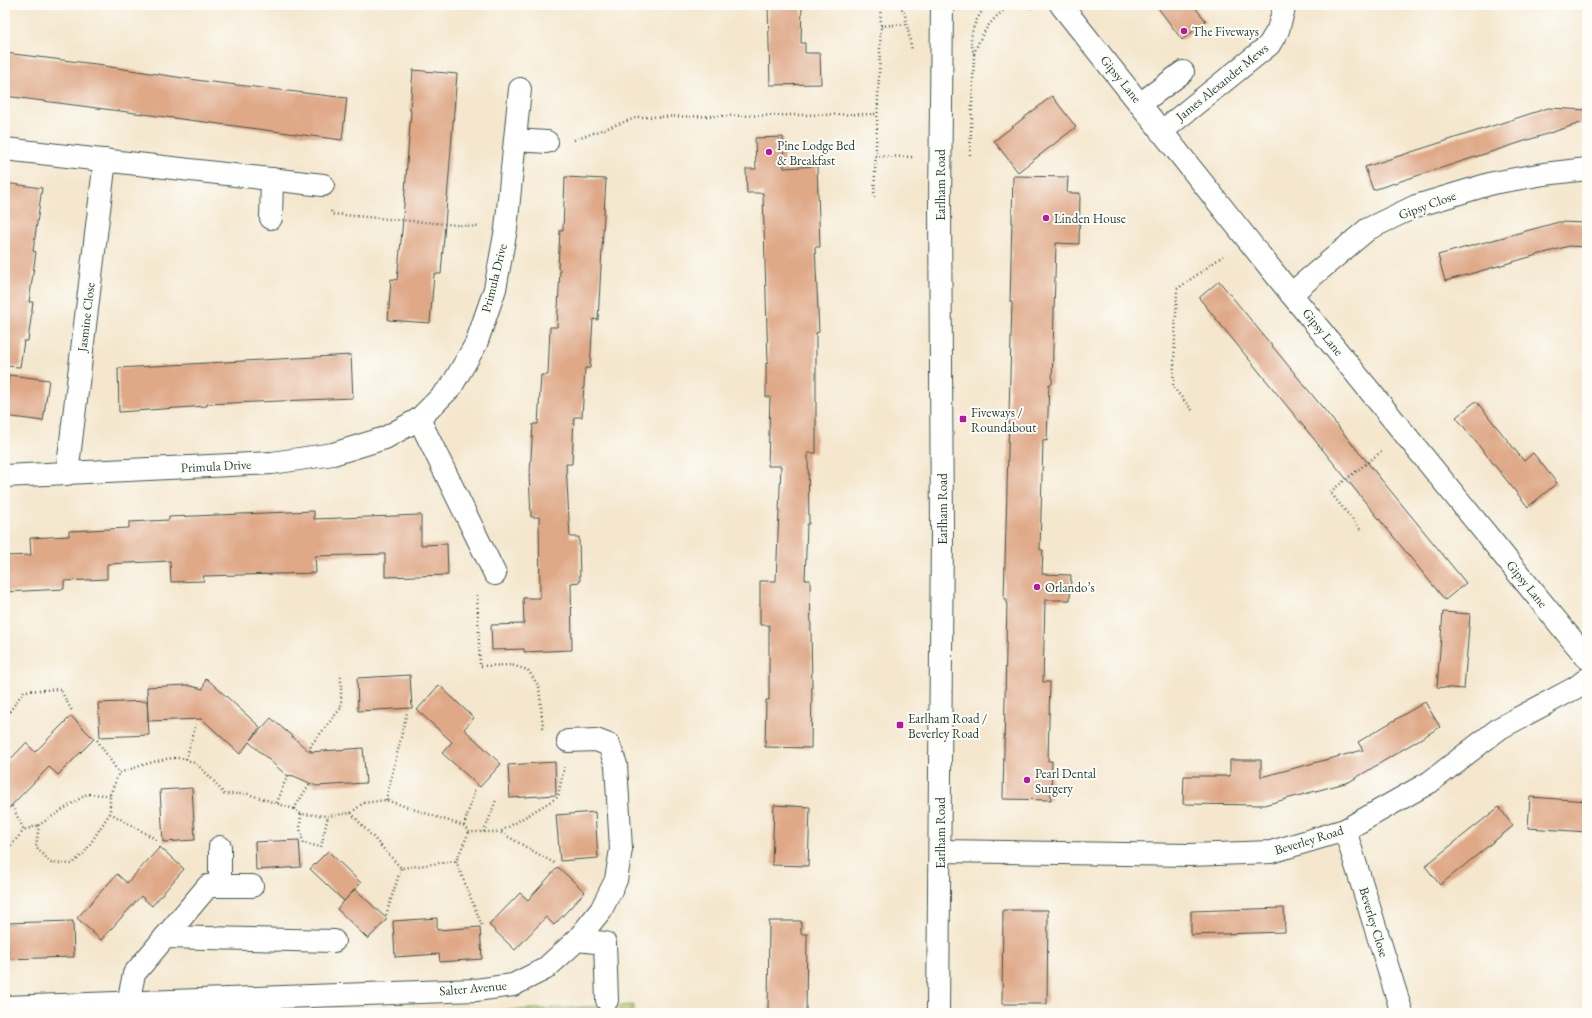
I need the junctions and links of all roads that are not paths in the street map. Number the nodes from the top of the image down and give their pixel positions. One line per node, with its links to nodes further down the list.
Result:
1 (942, 5): 26 (street, Earlham Road)
2 (1061, 5): 6 (street, Gipsy Lane)
3 (1283, 5): 7 (street, James Alexander Mews)
4 (1183, 72): 6 (street)
5 (520, 89): 8 (street, Primula Drive)
6 (1140, 104): 7 (street, Gipsy Lane)
7 (1161, 132): 16 (street, Gipsy Lane)
8 (515, 140): 9 (street); 17 (street, Primula Drive)
9 (547, 142)
10 (5, 148): 11 (street)
11 (105, 160): 13 (street); 18 (street, Jasmine Close)
12 (1587, 169): 16 (street, Gipsy Close)
13 (272, 179): 14 (street); 15 (street)
14 (323, 185)
15 (271, 218)
16 (1291, 294): 21 (street, Gipsy Lane)
17 (419, 419): 18 (street, Primula Drive); 20 (street)
18 (68, 474): 19 (street, Primula Drive)
19 (5, 476)
20 (496, 574)
21 (1587, 658)
22 (1587, 679): 24 (street, Beverley Road)
23 (568, 741): 30 (street, Salter Avenue)
24 (1346, 830): 26 (street, Beverley Road); 36 (street, Beverley Close)
25 (220, 847): 27 (street)
26 (940, 851): 35 (street, Earlham Road)
27 (220, 886): 28 (street); 29 (street)
28 (252, 886)
29 (165, 937): 31 (street); 33 (street)
30 (577, 940): 32 (street); 33 (street, Salter Avenue)
31 (334, 941)
32 (607, 1000)
33 (128, 1002): 34 (street, Salter Avenue)
34 (8, 1007)
35 (938, 1013)
36 (1402, 1013)

